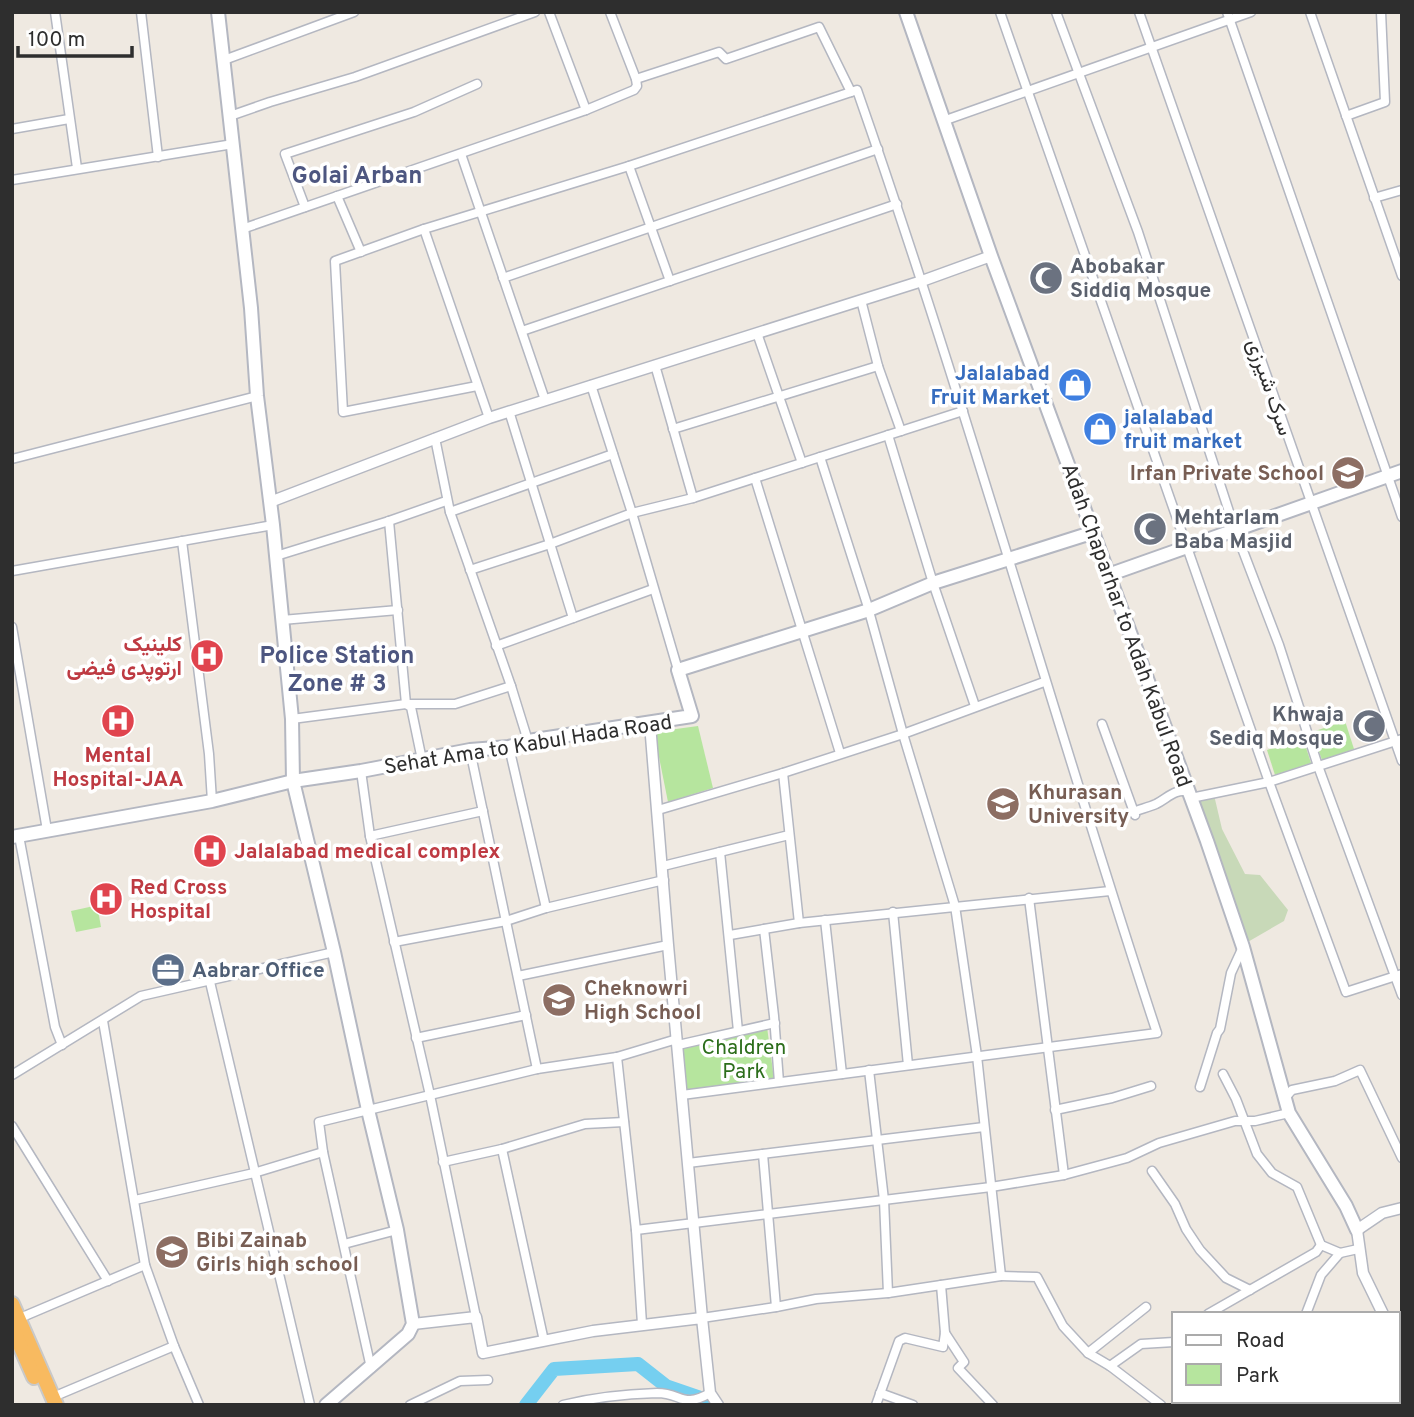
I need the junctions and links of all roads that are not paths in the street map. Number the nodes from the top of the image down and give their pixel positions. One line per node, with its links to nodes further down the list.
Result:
1 (55, 12): 28 (street)
2 (141, 12): 33 (street)
3 (218, 12): 18 (main road)
4 (354, 12): 18 (street)
5 (535, 12): 25 (street)
6 (549, 12): 24 (street)
7 (610, 12): 20 (street)
8 (906, 12): 27 (main road, Adah Chaparhar to Adah Kabul Road)
9 (1000, 12): 22 (street)
10 (1056, 12): 19 (street)
11 (1139, 12): 17 (street, سرک شیرزی)
12 (1238, 12): 16 (street)
13 (1251, 12): 16 (street)
14 (1310, 12): 26 (street)
15 (1381, 12): 26 (street)
16 (1228, 16): 17 (street); 74 (street)
17 (1151, 45): 19 (street); 80 (street, سرک شیرزی)
18 (224, 60): 25 (main road)
19 (1077, 71): 22 (street); 86 (street)
20 (636, 79): 23 (street); 24 (street)
21 (477, 84): 41 (street)
22 (1027, 88): 27 (street); 90 (street)
23 (851, 92): 31 (street); 34 (street)
24 (586, 110): 32 (street)
25 (230, 116): 30 (main road)
26 (1346, 116): 39 (street)
27 (943, 118): 47 (main road, Adah Chaparhar to Adah Kabul Road)
28 (69, 119): 29 (street); 35 (street)
29 (12, 129)
30 (233, 144): 33 (street); 44 (main road)
31 (878, 149): 40 (street); 43 (street)
32 (461, 154): 38 (street); 42 (street)
33 (158, 157): 35 (street)
34 (629, 166): 42 (street); 43 (street)
35 (77, 169): 36 (street)
36 (12, 180)
37 (1402, 190): 39 (street)
38 (337, 196): 41 (street); 46 (street)
39 (1374, 198): 48 (street)
40 (897, 204): 50 (street); 51 (street)
41 (305, 207): 44 (street)
42 (479, 213): 45 (street); 49 (street)
43 (651, 227): 49 (street); 50 (street)
44 (242, 229): 59 (main road)
45 (424, 229): 46 (street); 58 (street)
46 (361, 253): 58 (street)
47 (991, 256): 51 (street); 87 (main road, Adah Chaparhar to Adah Kabul Road)
48 (1402, 276)
49 (503, 278): 53 (street)
50 (670, 281): 53 (street)
51 (922, 281): 52 (street); 63 (street)
52 (862, 300): 54 (street); 56 (street)
53 (522, 331): 61 (street)
54 (757, 333): 55 (street); 60 (street)
55 (655, 365): 57 (street); 65 (street)
56 (878, 366): 60 (street); 66 (street)
57 (591, 385): 61 (street); 69 (street)
58 (477, 386): 64 (street)
59 (257, 396): 71 (street); 79 (main road)
60 (778, 397): 65 (street); 72 (street)
61 (545, 400): 62 (street)
62 (509, 411): 64 (street); 76 (street)
63 (963, 411): 66 (street); 92 (street)
64 (489, 418): 68 (street)
65 (673, 429): 77 (street)
66 (901, 431): 67 (street)
67 (888, 435): 70 (street); 96 (street)
68 (435, 438): 78 (street); 79 (street)
69 (613, 454): 76 (street); 82 (street)
70 (820, 457): 72 (street); 99 (street)
71 (12, 459)
72 (802, 463): 75 (street)
73 (1402, 471): 74 (main road)
74 (1387, 477): 80 (main road); 83 (street)
75 (755, 478): 77 (street); 103 (street)
76 (531, 485): 81 (street); 89 (street)
77 (693, 498): 82 (street)
78 (446, 501): 81 (street); 84 (street)
79 (270, 502): 85 (main road)
80 (1311, 504): 86 (main road); 114 (street, سرک شیرزی)
81 (450, 512): 93 (street)
82 (632, 513): 89 (street); 97 (street)
83 (1402, 517)
84 (388, 522): 91 (street); 98 (street)
85 (273, 525): 88 (street); 91 (main road)
86 (1235, 530): 90 (main road); 121 (street)
87 (1091, 533): 92 (main road); 95 (main road, Adah Chaparhar to Adah Kabul Road)
88 (183, 541): 94 (street); 127 (street)
89 (550, 544): 93 (street); 100 (street)
90 (1187, 547): 95 (main road); 125 (street)
91 (276, 556): 101 (main road)
92 (1007, 560): 96 (main road); 106 (street)
93 (470, 570): 104 (street)
94 (12, 571)
95 (1108, 575): 126 (main road, Adah Chaparhar to Adah Kabul Road)
96 (933, 583): 99 (main road); 109 (street)
97 (653, 589): 100 (street); 105 (street)
98 (398, 610): 101 (street); 108 (street)
99 (869, 610): 103 (main road); 113 (street)
100 (573, 618): 104 (street)
101 (282, 620): 110 (main road)
102 (12, 626): 130 (street)
103 (802, 631): 105 (main road); 118 (street)
104 (496, 646): 107 (street)
105 (678, 670): 111 (main road, Sehat Ama to Kabul Hada Road)
106 (1044, 682): 109 (street); 137 (street)
107 (511, 686): 108 (street); 115 (street)
108 (406, 704): 110 (street); 119 (street)
109 (975, 706): 113 (street)
110 (292, 719): 124 (main road)
111 (650, 724): 115 (main road, Sehat Ama to Kabul Hada Road); 128 (street)
112 (1102, 724): 126 (street)
113 (903, 734): 118 (street); 139 (street)
114 (1398, 740): 120 (street, سرک شیرزی); 121 (street)
115 (528, 741): 116 (main road, Sehat Ama to Kabul Hada Road)
116 (509, 747): 117 (main road, Sehat Ama to Kabul Hada Road); 140 (street)
117 (470, 750): 119 (main road, Sehat Ama to Kabul Hada Road); 129 (street)
118 (841, 753): 123 (street)
119 (422, 760): 122 (main road, Sehat Ama to Kabul Hada Road)
120 (1402, 761)
121 (1318, 766): 125 (street); 151 (street)
122 (361, 771): 124 (main road, Sehat Ama to Kabul Hada Road); 133 (street)
123 (783, 773): 128 (street); 131 (street)
124 (293, 781): 127 (main road, Sehat Ama to Kabul Hada Road); 150 (main road)
125 (1269, 782): 126 (street); 151 (street)
126 (1190, 795): 149 (main road, Adah Chaparhar to Adah Kabul Road)
127 (212, 801): 130 (main road, Sehat Ama to Kabul Hada Road)
128 (657, 810): 135 (street)
129 (483, 811): 133 (street); 143 (street)
130 (47, 830): 132 (main road, Sehat Ama to Kabul Hada Road)
131 (789, 835): 134 (street); 144 (street)
132 (16, 836): 161 (street)
133 (370, 836): 147 (street)
134 (720, 852): 135 (street); 146 (street)
135 (663, 866): 136 (street)
136 (664, 880): 140 (street); 148 (street)
137 (1110, 891): 138 (street); 162 (street)
138 (1028, 898): 139 (street); 162 (street)
139 (956, 905): 141 (street); 163 (street)
140 (546, 908): 143 (street)
141 (893, 912): 142 (street); 165 (street)
142 (825, 920): 144 (street); 168 (street)
143 (506, 921): 147 (street); 152 (street)
144 (799, 923): 145 (street)
145 (764, 929): 146 (street); 157 (street)
146 (730, 935): 158 (street)
147 (394, 942): 159 (street)
148 (668, 945): 152 (street); 160 (street)
149 (1243, 947): 173 (street); 176 (main road, Adah Chaparhar to Adah Kabul Road)
150 (334, 952): 153 (street); 177 (main road)
151 (1399, 975): 154 (street)
152 (518, 976): 155 (street)
153 (210, 982): 156 (street); 192 (street)
154 (1402, 995)
155 (526, 1015): 159 (street); 166 (street)
156 (103, 1021): 161 (street); 195 (street)
157 (775, 1023): 158 (street); 171 (street)
158 (738, 1031): 160 (street)
159 (416, 1038): 174 (street)
160 (677, 1042): 164 (street); 175 (street)
161 (62, 1045): 170 (street)
162 (1046, 1047): 163 (street); 178 (street)
163 (976, 1056): 165 (street); 183 (street)
164 (617, 1057): 166 (street); 181 (street)
165 (908, 1065): 167 (street)
166 (537, 1069): 174 (street)
167 (869, 1070): 168 (street); 184 (street)
168 (842, 1074): 171 (street)
169 (1223, 1074): 180 (street)
170 (12, 1075)
171 (779, 1082): 175 (street)
172 (1151, 1086): 178 (street)
173 (1200, 1087)
174 (430, 1095): 177 (street); 189 (street)
175 (682, 1095): 190 (street)
176 (1285, 1098): 179 (main road, Adah Chaparhar to Adah Kabul Road); 188 (street)
177 (368, 1110): 186 (street); 200 (main road)
178 (1055, 1110): 193 (street)
179 (1289, 1113): 180 (street); 202 (main road, Adah Chaparhar to Adah Kabul Road)
180 (1245, 1121): 193 (street); 204 (street)
181 (624, 1122): 185 (street); 201 (street)
182 (12, 1126): 209 (street)
183 (984, 1127): 184 (street); 194 (street)
184 (877, 1141): 187 (street); 196 (street)
185 (502, 1149): 189 (street); 225 (street)
186 (323, 1152): 192 (street); 203 (street)
187 (763, 1154): 190 (street); 198 (street)
188 (1402, 1158)
189 (443, 1162): 219 (street)
190 (688, 1163): 199 (street)
191 (1152, 1171): 211 (street)
192 (254, 1173): 195 (street); 238 (street)
193 (1065, 1175): 194 (street)
194 (992, 1187): 196 (street); 208 (street)
195 (135, 1200): 207 (street)
196 (884, 1200): 198 (street); 212 (street)
197 (1402, 1208): 202 (street)
198 (769, 1214): 199 (street); 214 (street)
199 (692, 1223): 201 (street); 220 (street)
200 (397, 1230): 203 (street); 222 (main road)
201 (636, 1230): 223 (street)
202 (1357, 1230): 205 (street)
203 (344, 1244): 230 (street)
204 (1321, 1245): 206 (street); 211 (street)
205 (1358, 1249): 206 (street); 218 (street)
206 (1340, 1253): 217 (street)
207 (145, 1265): 209 (street); 227 (street)
208 (1001, 1276): 210 (street); 228 (street)
209 (108, 1280): 221 (street)
210 (941, 1285): 212 (street); 224 (street)
211 (1250, 1290): 216 (street)
212 (888, 1293): 214 (street)
213 (12, 1304): 221 (highway)
214 (776, 1307): 220 (street)
215 (1146, 1307): 228 (street)
216 (1212, 1312)
217 (1307, 1312)
218 (1381, 1312)
219 (476, 1317): 222 (street); 225 (street)
220 (702, 1318): 223 (street); 232 (street)
221 (16, 1322): 235 (highway)
222 (413, 1324): 230 (main road)
223 (642, 1324): 225 (street)
224 (945, 1333): 233 (street); 246 (street)
225 (544, 1341)
226 (1172, 1342): 229 (street)
227 (174, 1346): 235 (street); 237 (street)
228 (1088, 1353): 229 (street)
229 (1110, 1366): 247 (street)
230 (371, 1368): 239 (main road)
231 (488, 1380): 240 (street)
232 (710, 1393): 236 (street); 243 (street)
233 (880, 1393): 244 (street); 245 (street)
234 (617, 1395): 236 (street); 241 (street); 242 (street)
235 (52, 1402)
236 (692, 1403)
237 (199, 1405)
238 (310, 1405)
239 (326, 1405)
240 (410, 1405)
241 (563, 1405)
242 (621, 1405)
243 (718, 1405)
244 (876, 1405)
245 (913, 1405)
246 (993, 1405)
247 (1161, 1405)

